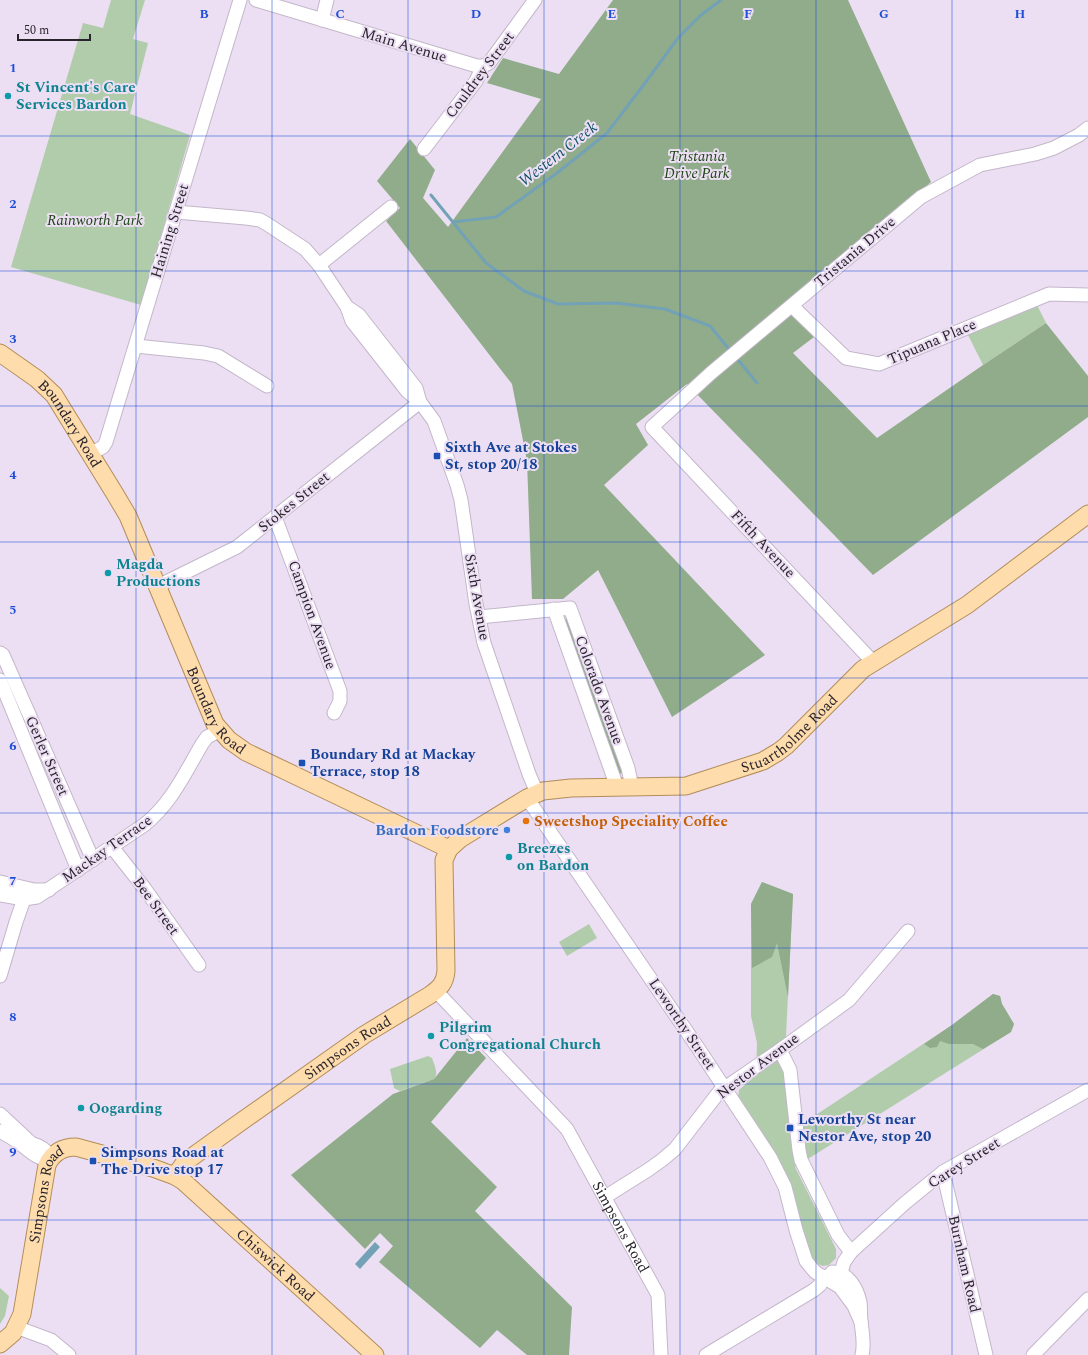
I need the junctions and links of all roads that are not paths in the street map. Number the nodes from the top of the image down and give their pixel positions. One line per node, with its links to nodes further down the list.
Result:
1 (240, 0): 10 (street, Haining Street)
2 (256, 0): 5 (street, Main Avenue)
3 (327, 0): 5 (street)
4 (535, 0): 6 (street, Couldrey Street)
5 (322, 20): 6 (street, Main Avenue)
6 (483, 66): 8 (street, Couldrey Street)
7 (1085, 135): 13 (street, Tristania Drive)
8 (424, 149)
9 (391, 207): 11 (street)
10 (176, 212): 11 (street, Sixth Avenue); 14 (street, Haining Street)
11 (319, 266): 17 (street, Sixth Avenue)
12 (1088, 295): 13 (street, Tipuana Place)
13 (792, 306): 18 (street, Tristania Drive)
14 (136, 346): 16 (street); 19 (street, Haining Street)
15 (0, 353): 19 (main road, Boundary Road)
16 (267, 386)
17 (420, 402): 21 (street, Stokes Street); 24 (street, Sixth Avenue)
18 (652, 427): 26 (street, Fifth Avenue)
19 (90, 454): 22 (main road, Boundary Road)
20 (1088, 514): 26 (main road, Stuartholme Road)
21 (275, 516): 22 (street, Stokes Street); 28 (street, Campion Avenue)
22 (158, 586): 29 (main road, Boundary Road)
23 (554, 609): 24 (street, Colorado Avenue); 30 (street, Colorado Avenue); 30 (street, Colorado Avenue)
24 (479, 617): 31 (street, Sixth Avenue)
25 (0, 653): 34 (street, Gerler Street)
26 (873, 662): 30 (main road, Stuartholme Road)
27 (0, 680): 35 (street, Gerler Street)
28 (334, 714)
29 (220, 731): 32 (street, Mackay Terrace); 33 (main road, Boundary Road)
30 (625, 787): 31 (main road, Stuartholme Road)
31 (532, 796): 33 (main road, Stuartholme Road); 45 (street, Leworthy Street)
32 (112, 847): 34 (street, Mackay Terrace); 41 (street, Bee Street)
33 (449, 849): 43 (main road)
34 (93, 860): 35 (street, Mackay Terrace)
35 (78, 870): 37 (street, Mackay Terrace)
36 (0, 882): 37 (street, Mackay Terrace)
37 (49, 890): 39 (street, Mackay Terrace)
38 (0, 895): 39 (street, Mackay Terrace)
39 (24, 899): 42 (street)
40 (908, 931): 44 (street, Nestor Avenue)
41 (199, 965)
42 (0, 976)
43 (436, 991): 52 (main road, Simpsons Road); 53 (street, Simpsons Road)
44 (780, 1050): 45 (street, Nestor Avenue); 54 (street)
45 (724, 1088): 53 (street, Nestor Avenue); 55 (street, Leworthy Street)
46 (1088, 1090): 51 (street, Carey Street)
47 (0, 1114): 49 (street)
48 (0, 1131): 49 (street)
49 (25, 1143): 50 (street)
50 (50, 1159): 52 (main road, Simpsons Road); 60 (main road, Simpsons Road)
51 (943, 1172): 54 (street, Carey Street); 67 (street, Burnham Road)
52 (175, 1176): 63 (main road, Chiswick Road)
53 (605, 1197): 64 (street, Simpsons Road)
54 (851, 1252): 56 (street, Carey Street)
55 (809, 1265): 56 (street); 57 (street, Leworthy Street)
56 (841, 1273): 57 (street); 59 (street, Leworthy Street)
57 (824, 1277): 59 (street, Leworthy Street); 65 (street)
58 (1088, 1299): 68 (street)
59 (861, 1322): 66 (street, Leworthy Street)
60 (16, 1327): 61 (main road, Simpsons Road); 62 (street)
61 (0, 1344)
62 (69, 1355)
63 (375, 1355)
64 (661, 1355)
65 (706, 1355)
66 (862, 1355)
67 (986, 1355)
68 (1033, 1355)

